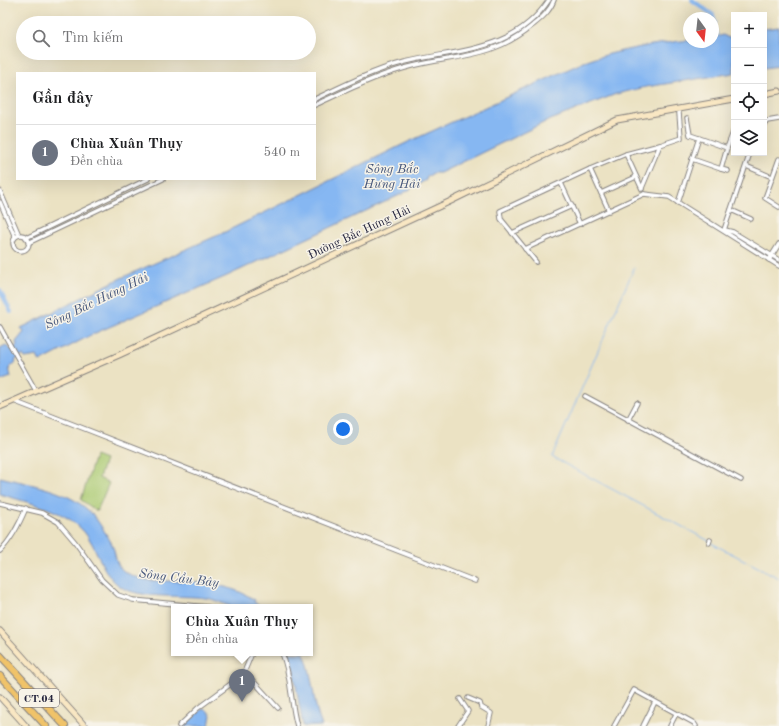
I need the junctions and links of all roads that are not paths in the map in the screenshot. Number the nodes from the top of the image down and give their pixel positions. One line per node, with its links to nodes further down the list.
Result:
1 (548, 0): 3 (street)
2 (554, 0): 4 (street)
3 (536, 16): 4 (street); 5 (street)
4 (540, 19): 6 (street)
5 (389, 67): 6 (street); 9 (street)
6 (390, 73): 11 (street)
7 (779, 91): 8 (street)
8 (767, 93)
9 (316, 99)
10 (731, 100): 61 (street, Đường Bắc Hưng Hải)
11 (316, 105)
12 (679, 113): 18 (street)
13 (687, 118): 16 (street)
14 (779, 119): 15 (street)
15 (767, 122)
16 (699, 138): 19 (street); 22 (street)
17 (731, 138): 19 (street)
18 (660, 145): 20 (street); 35 (street)
19 (727, 148): 26 (street)
20 (626, 154): 25 (street); 28 (street)
21 (749, 156): 24 (street)
22 (692, 159): 26 (street); 40 (street)
23 (779, 159): 29 (street)
24 (746, 166): 29 (street); 44 (street)
25 (590, 169): 33 (street); 37 (street)
26 (720, 169): 27 (street)
27 (728, 171)
28 (636, 177): 35 (street); 37 (street)
29 (772, 177): 42 (street)
30 (146, 180): 32 (street)
31 (161, 180): 34 (street)
32 (143, 182): 34 (street); 51 (street)
33 (561, 183): 41 (street); 48 (street)
34 (145, 188): 52 (street)
35 (642, 188): 38 (street)
36 (0, 191): 49 (street)
37 (601, 193): 43 (street)
38 (644, 194): 40 (street); 43 (street)
39 (0, 202): 50 (street)
40 (678, 202): 47 (street)
41 (572, 206): 46 (street); 48 (street)
42 (779, 207)
43 (610, 210): 46 (street)
44 (731, 210): 45 (street); 47 (street)
45 (751, 220)
46 (580, 224): 54 (street)
47 (724, 230): 55 (street); 56 (street)
48 (512, 233): 54 (street)
49 (20, 235): 50 (street); 51 (street)
50 (15, 238): 52 (street)
51 (26, 238): 52 (street)
52 (28, 242)
53 (779, 244): 55 (street)
54 (525, 249): 58 (street)
55 (772, 255): 56 (street); 57 (street)
56 (769, 260): 59 (street)
57 (779, 260)
58 (536, 262)
59 (779, 266)
60 (0, 327): 61 (street)
61 (36, 391): 63 (street, Đường Bắc Hưng Hải)
62 (585, 396): 66 (street)
63 (16, 402): 65 (street, Đường Bắc Hưng Hải); 71 (street)
64 (637, 403): 66 (street)
65 (0, 407)
66 (628, 420): 67 (street)
67 (741, 480)
68 (0, 503): 69 (street)
69 (26, 508): 70 (street); 72 (street)
70 (0, 552)
71 (475, 581)
72 (180, 604)
73 (0, 631): 88 (street)
74 (0, 655): 87 (highway)
75 (251, 656): 77 (street)
76 (283, 656): 90 (street)
77 (245, 672): 83 (street); 89 (street)
78 (0, 676): 86 (highway, CT.04)
79 (0, 697): 85 (street)
80 (468, 698): 92 (street)
81 (460, 699): 91 (street)
82 (655, 702): 84 (street); 93 (street); 94 (street)
83 (278, 708)
84 (676, 714): 95 (street); 96 (street)
85 (26, 726)
86 (46, 726)
87 (66, 726)
88 (85, 726)
89 (179, 726)
90 (297, 726)
91 (458, 726)
92 (488, 726)
93 (614, 726)
94 (645, 726)
95 (670, 726)
96 (696, 726)

